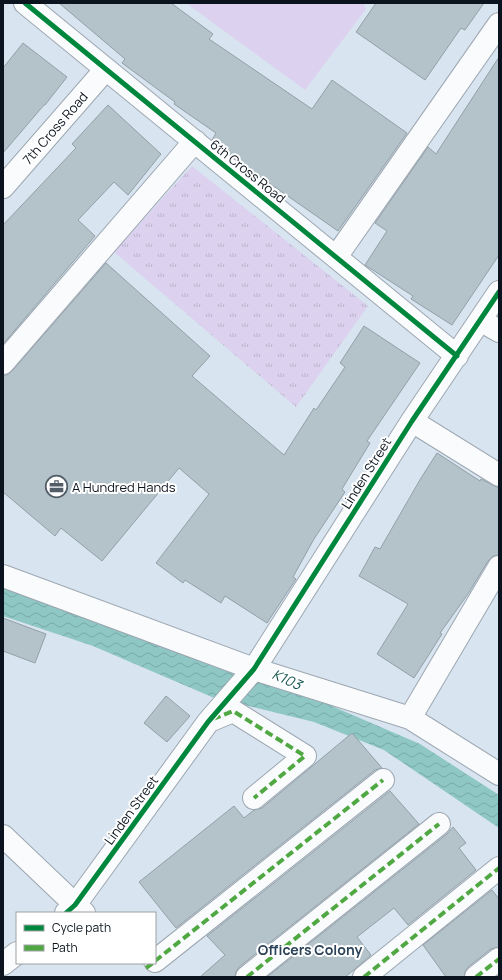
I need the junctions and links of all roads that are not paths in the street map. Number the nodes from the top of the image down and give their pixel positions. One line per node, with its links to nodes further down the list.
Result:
1 (25, 3): 3 (street, 6th Cross Road)
2 (499, 24): 6 (street)
3 (106, 69): 4 (street, 6th Cross Road); 5 (street, 7th Cross Road)
4 (195, 141): 6 (street, 6th Cross Road); 11 (street)
5 (3, 187)
6 (336, 257): 10 (street, 6th Cross Road)
7 (499, 292): 8 (street, Linden Street)
8 (480, 320): 9 (street); 10 (street, Linden Street)
9 (499, 331)
10 (457, 356): 12 (street, Linden Street)
11 (3, 363)
12 (412, 421): 13 (street); 16 (street, Linden Street)
13 (499, 475)
14 (499, 567): 17 (street)
15 (3, 576): 16 (street)
16 (254, 669): 17 (street); 18 (street, Linden Street)
17 (410, 718): 19 (street)
18 (210, 720): 21 (street); 25 (street, Linden Street)
19 (499, 774)
20 (383, 780): 28 (street)
21 (254, 798)
22 (439, 824): 30 (street)
23 (3, 836): 25 (street)
24 (499, 868): 31 (street)
25 (75, 910)
26 (16, 954): 29 (street)
27 (499, 959): 32 (street)
28 (156, 961)
29 (3, 964)
30 (247, 977)
31 (364, 977)
32 (476, 977)

